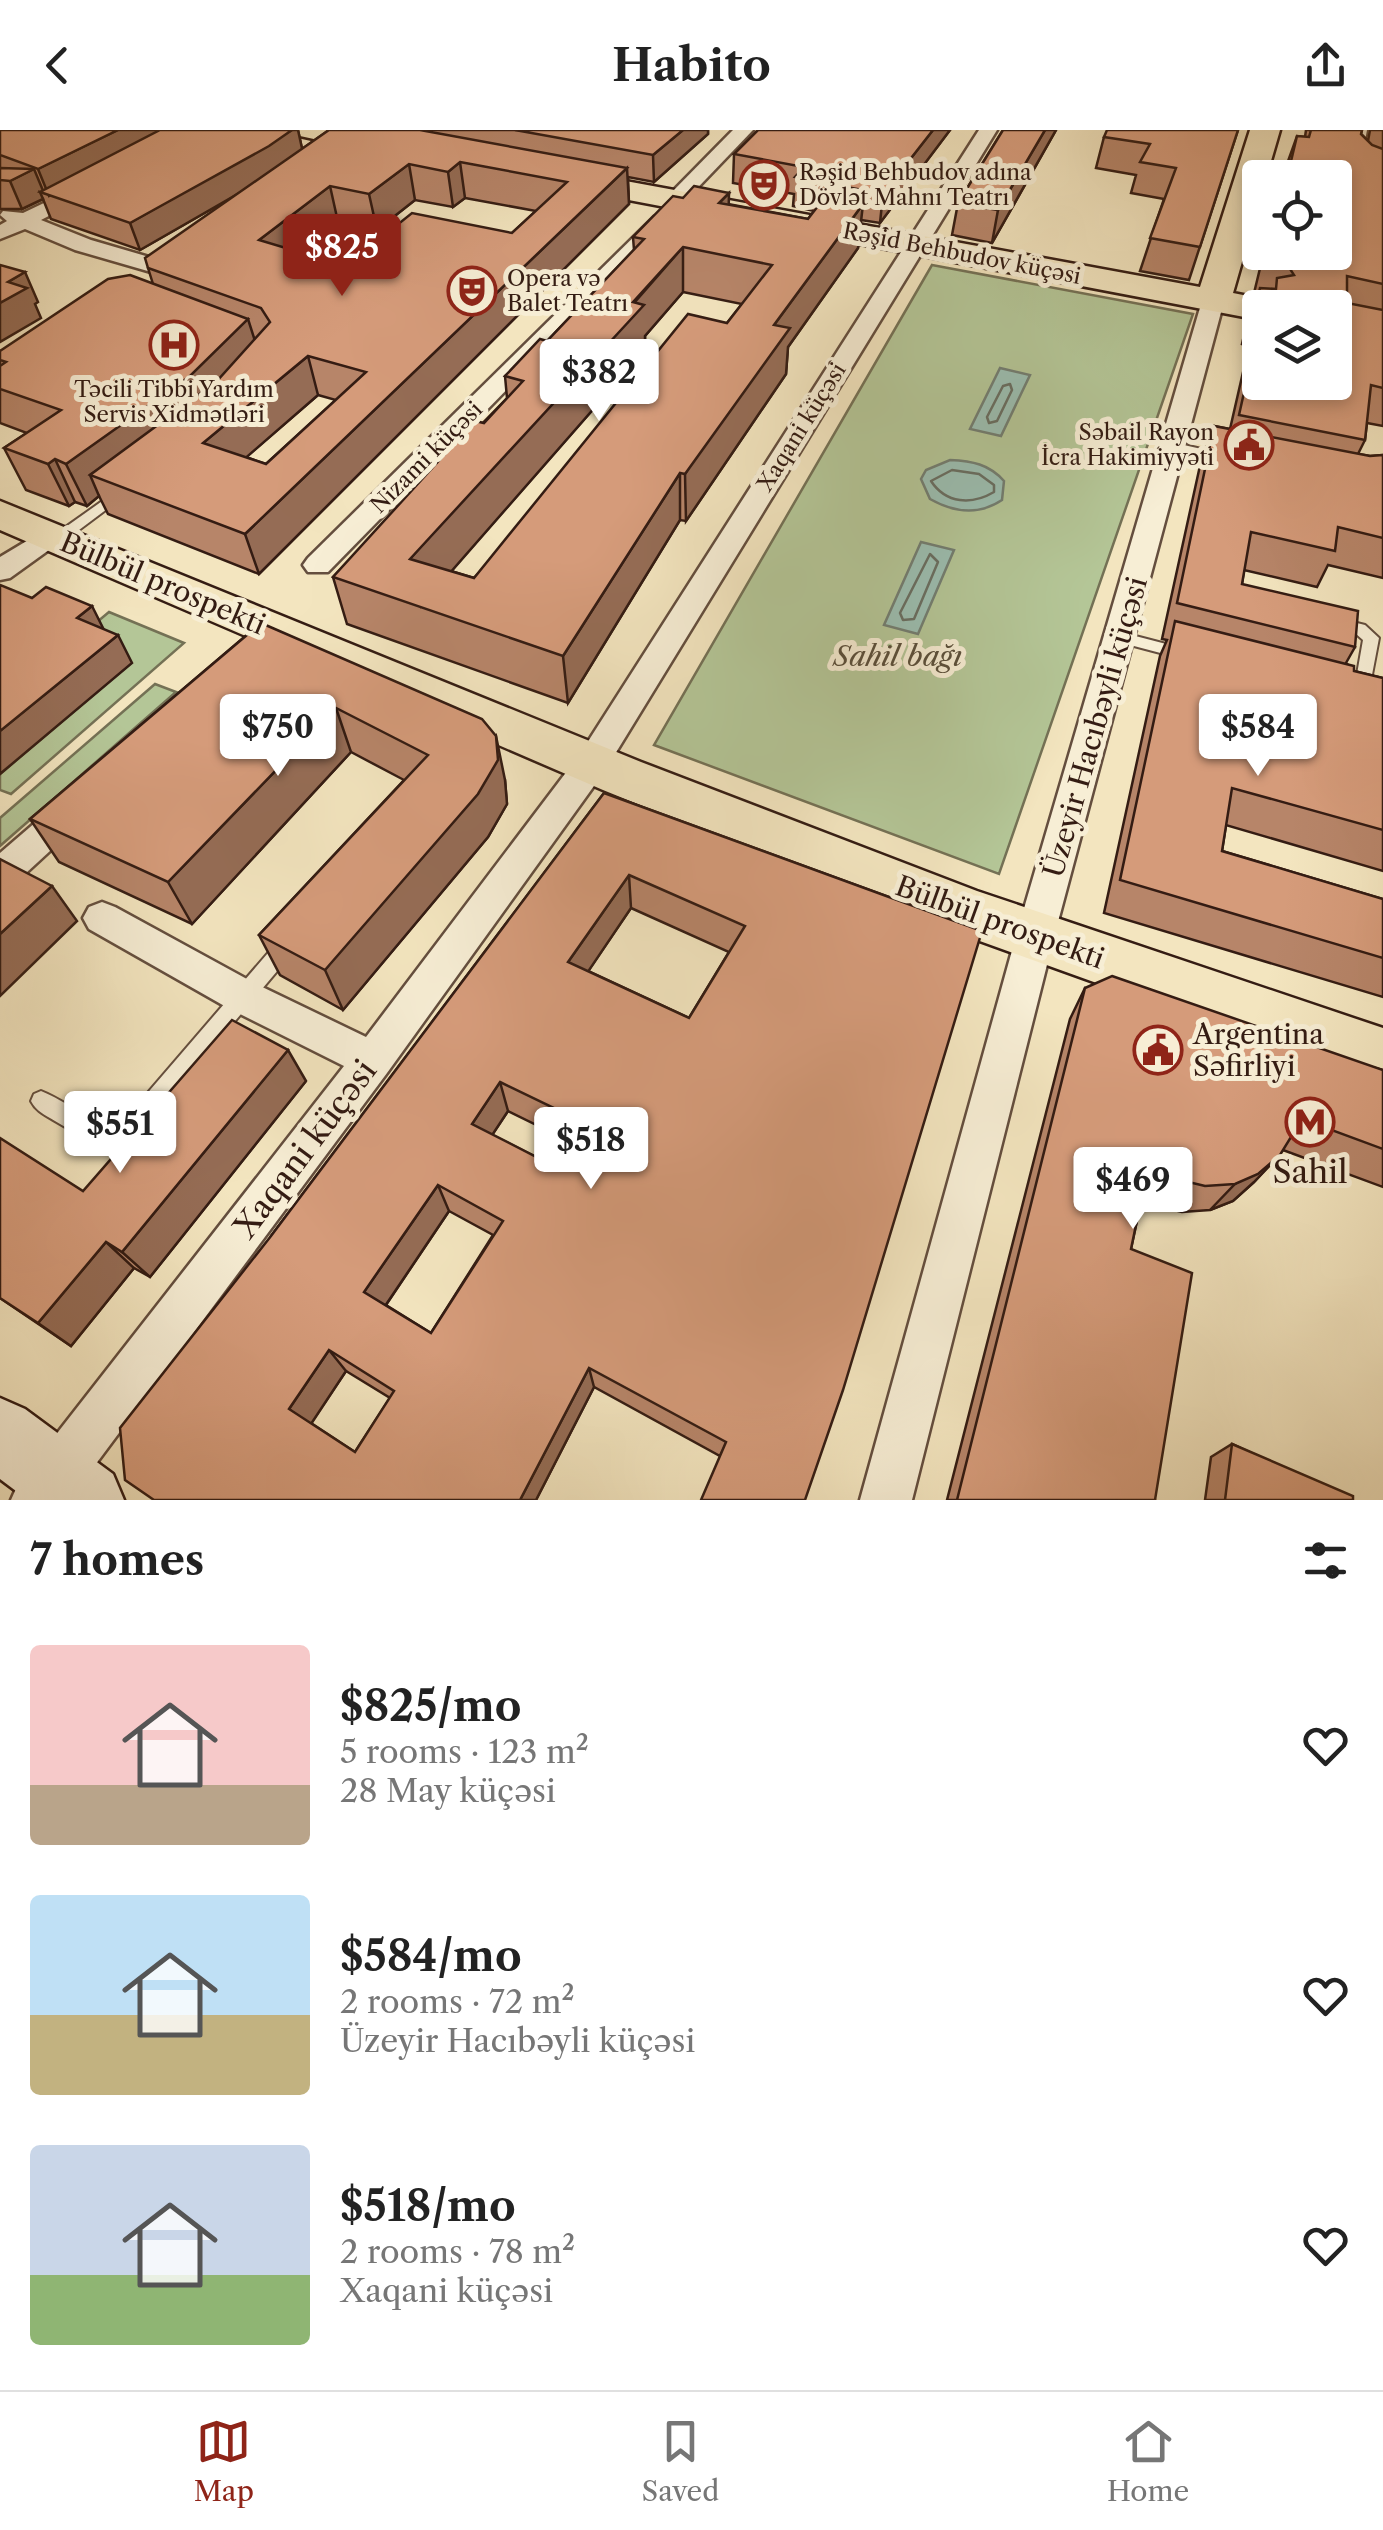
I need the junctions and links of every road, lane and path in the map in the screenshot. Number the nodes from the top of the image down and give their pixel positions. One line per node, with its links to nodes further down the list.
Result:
1 (744, 130): 11 (street, Nizami küçəsi)
2 (988, 130): 15 (street, Xaqani küçəsi)
3 (1264, 130): 19 (main road, Üzeyir Hacıbəyli küçəsi)
4 (1362, 130): 9 (lane)
5 (354, 134): 6 (main road); 7 (main road)
6 (315, 144)
7 (418, 152)
8 (534, 173): 11 (main road, Rəşid Behbudov küçəsi)
9 (1383, 179)
10 (104, 180): 13 (street)
11 (669, 210): 15 (main road, Rəşid Behbudov küçəsi); 26 (street, Nizami küçəsi)
12 (0, 211): 13 (street)
13 (23, 222): 14 (street); 17 (street)
14 (0, 233)
15 (916, 244): 19 (main road, Rəşid Behbudov küçəsi); 32 (street, Xaqani küçəsi)
16 (196, 247): 17 (main road)
17 (164, 269): 18 (main road)
18 (136, 289)
19 (1213, 301): 20 (main road, Rəşid Behbudov küçəsi); 21 (street, Üzeyir Hacıbəyli küçəsi)
20 (1242, 307)
21 (1175, 447): 22 (lane); 29 (street, Üzeyir Hacıbəyli küçəsi)
22 (1230, 460)
23 (130, 484): 25 (lane)
24 (0, 514): 25 (main road, Bülbül prospekti)
25 (54, 537): 27 (street); 32 (main road, Bülbül prospekti)
26 (318, 565)
27 (0, 571)
28 (1327, 621): 31 (lane)
29 (1120, 637): 30 (lane); 37 (street, Üzeyir Hacıbəyli küçəsi)
30 (1206, 660)
31 (1336, 694)
32 (589, 760): 37 (main road, Bülbül prospekti); 40 (street, Xaqani küçəsi)
33 (98, 787): 34 (street)
34 (0, 876)
35 (102, 918): 38 (street)
36 (303, 926): 38 (lane)
37 (1035, 938): 39 (main road, Bülbül prospekti); 44 (street, Üzeyir Hacıbəyli küçəsi)
38 (242, 996): 40 (street); 41 (lane)
39 (1383, 1056)
40 (373, 1060): 43 (street, Xaqani küçəsi)
41 (41, 1101)
42 (0, 1434): 43 (main road)
43 (60, 1492)
44 (886, 1500)

